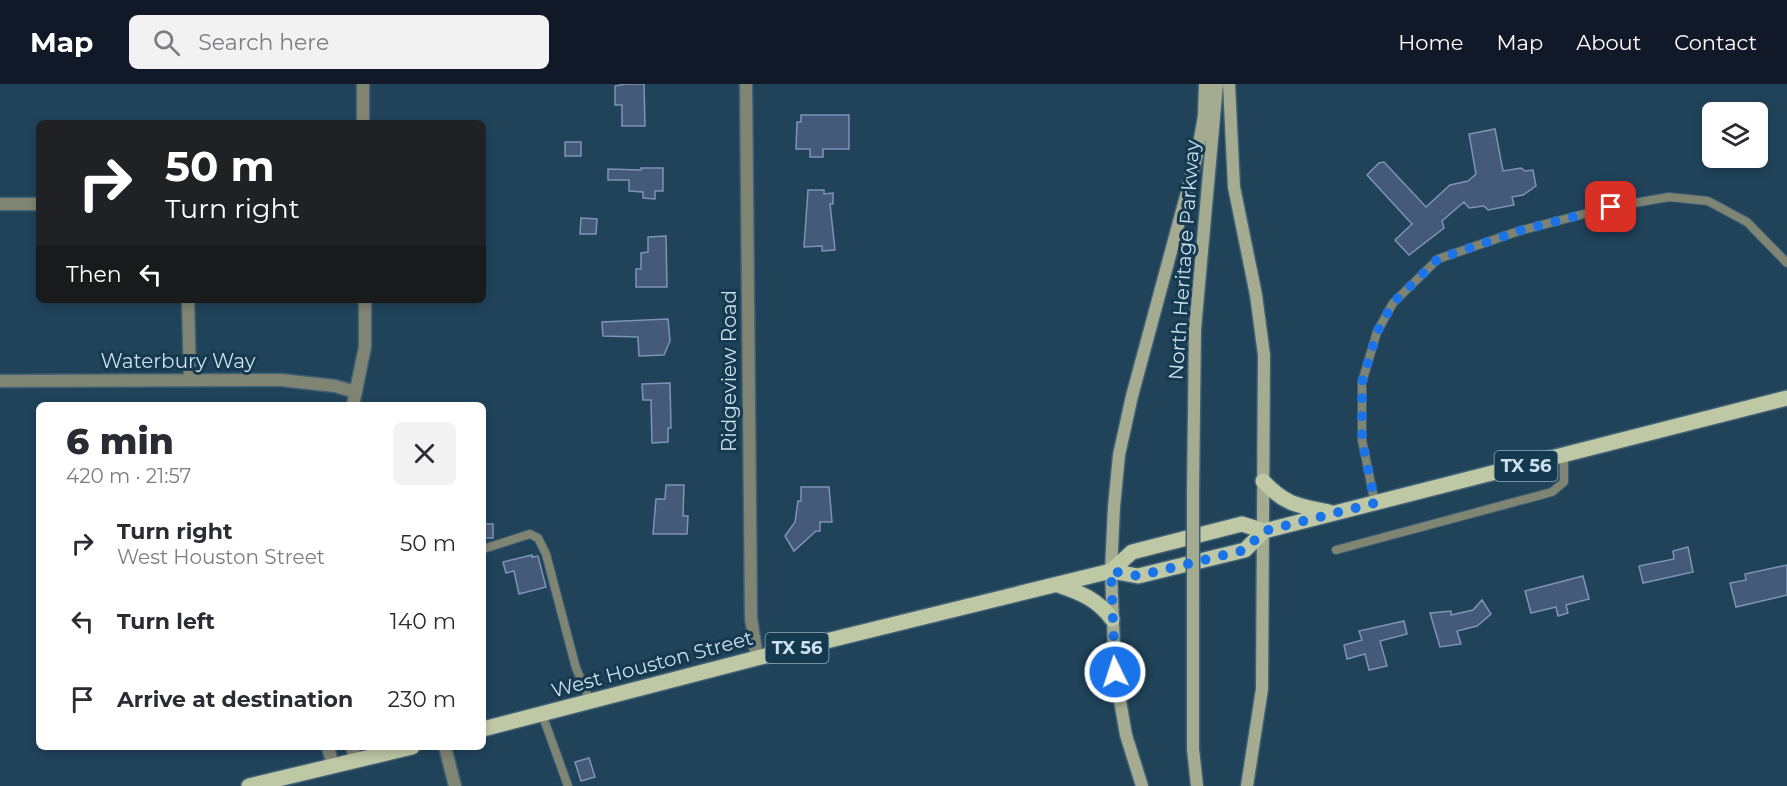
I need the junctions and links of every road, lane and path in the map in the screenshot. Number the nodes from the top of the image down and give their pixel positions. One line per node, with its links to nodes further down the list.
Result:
1 (363, 84): 6 (street)
2 (746, 84): 26 (street, Ridgeview Road)
3 (1205, 84): 23 (main road)
4 (1217, 84): 39 (main road, North Heritage Parkway, bridge)
5 (1229, 84): 17 (main road)
6 (363, 120)
7 (0, 204): 8 (street)
8 (36, 204)
9 (1787, 263): 18 (lane)
10 (188, 303): 12 (street)
11 (365, 303): 15 (street)
12 (190, 380): 13 (street, Waterbury Way); 15 (street, Waterbury Way)
13 (0, 381)
14 (1787, 398): 16 (main road, West Houston Street / TX 56)
15 (354, 399)
16 (1564, 456): 18 (main road, West Houston Street / TX 56); 22 (lane)
17 (1263, 481): 19 (main road); 20 (main road)
18 (1375, 503): 19 (main road, West Houston Street / TX 56)
19 (1335, 513): 20 (main road, West Houston Street / TX 56)
20 (1264, 531): 23 (main road, West Houston Street / TX 56); 23 (main road, West Houston Street / TX 56); 40 (main road)
21 (486, 548): 27 (lane)
22 (1336, 550)
23 (1111, 571): 24 (main road, West Houston Street / TX 56); 25 (main road)
24 (1058, 585): 25 (main road); 26 (main road, West Houston Street / TX 56)
25 (1112, 619): 38 (main road)
26 (757, 658): 27 (main road, West Houston Street / TX 56)
27 (590, 701): 28 (main road, West Houston Street / TX 56)
28 (543, 714): 29 (main road, West Houston Street / TX 56); 37 (lane)
29 (486, 727)
30 (329, 750): 34 (street)
31 (387, 750): 33 (main road)
32 (447, 750): 36 (street)
33 (354, 754): 34 (main road)
34 (333, 766): 35 (main road)
35 (249, 786)
36 (455, 786)
37 (568, 786)
38 (1142, 786)
39 (1197, 786)
40 (1247, 786)

